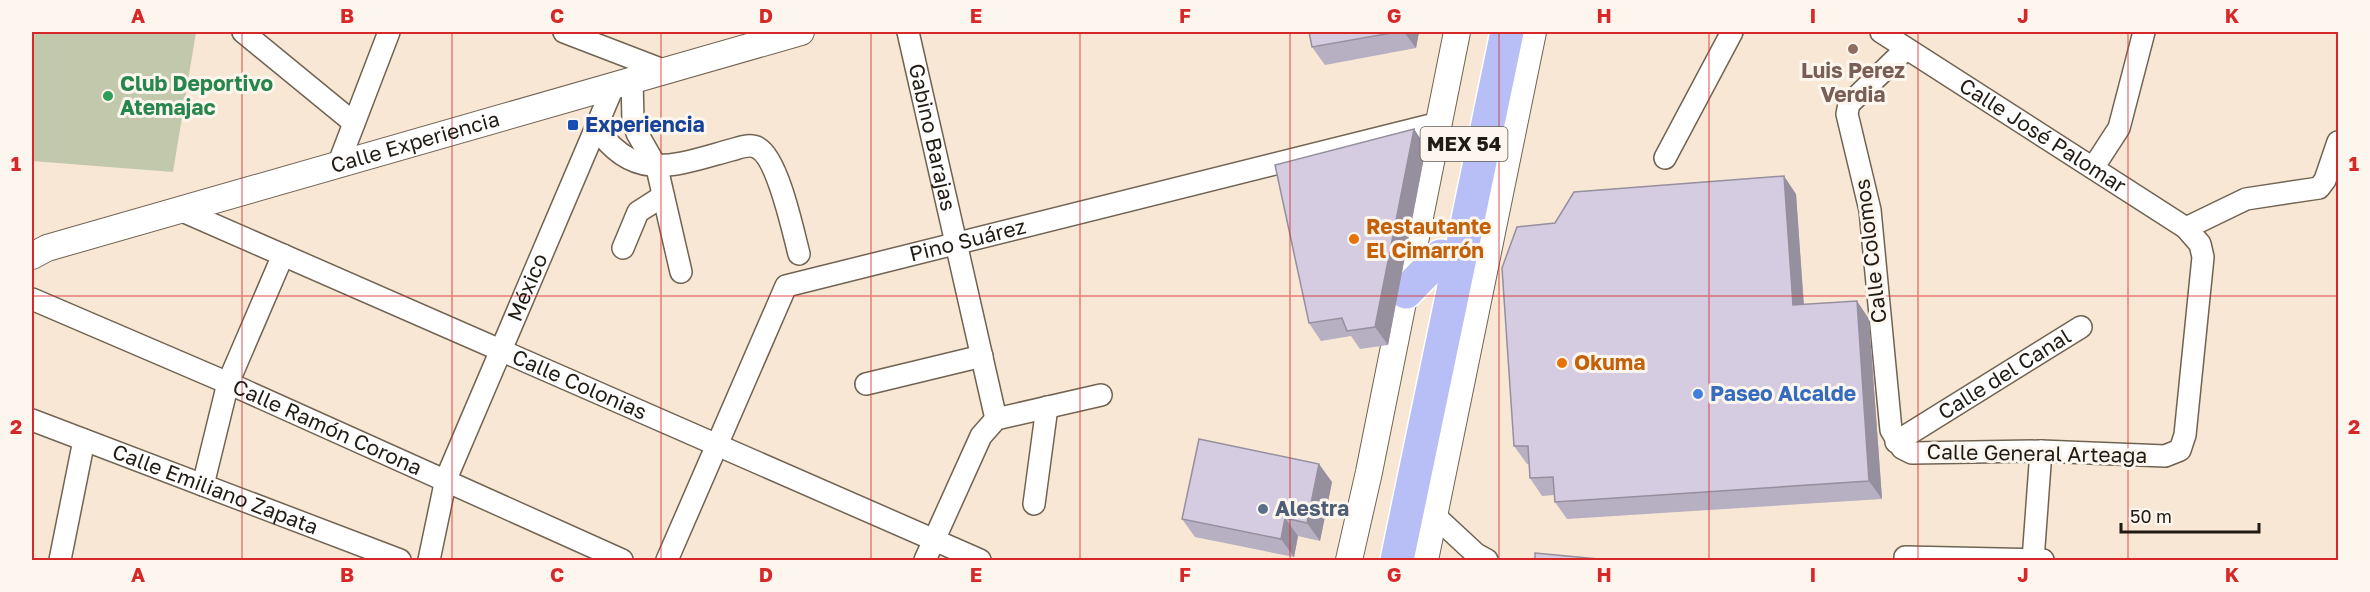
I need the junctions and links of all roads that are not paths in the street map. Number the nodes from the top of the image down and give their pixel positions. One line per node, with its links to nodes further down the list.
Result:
1 (243, 32): 17 (street)
2 (389, 32): 17 (street)
3 (564, 32): 15 (street)
4 (801, 32): 13 (street, Calle Experiencia)
5 (908, 32): 28 (street, Gabino Barajas)
6 (1457, 32): 18 (street)
7 (1487, 32): 33 (main road, MEX 54)
8 (1507, 32): 67 (main road, MEX 54)
9 (1533, 32): 54 (street)
10 (1732, 32): 21 (street)
11 (1881, 32): 14 (street, Calle José Palomar)
12 (2144, 32): 24 (street)
13 (757, 38): 15 (street, Calle Experiencia)
14 (1906, 49): 24 (street, Calle José Palomar); 47 (street, Calle Colomos)
15 (663, 70): 16 (street, Calle Experiencia)
16 (623, 82): 19 (street, México); 22 (street, Calle Experiencia); 23 (street)
17 (354, 123): 22 (street)
18 (1439, 123): 28 (street, Pino Suárez); 35 (street)
19 (596, 127): 23 (street); 38 (street, México)
20 (2338, 142): 27 (street)
21 (1665, 158)
22 (338, 165): 26 (street, Calle Experiencia)
23 (657, 168): 25 (street); 31 (street)
24 (2093, 168): 27 (street, Calle José Palomar)
25 (663, 196): 29 (street); 34 (street)
26 (180, 210): 30 (street, Calle Experiencia); 32 (street, Calle Colonias)
27 (2186, 228): 49 (street, Calle José Palomar)
28 (956, 244): 39 (street, Gabino Barajas); 48 (street, Pino Suárez)
29 (623, 248)
30 (37, 251)
31 (798, 254)
32 (283, 255): 38 (street, Calle Colonias); 40 (street)
33 (1441, 256): 35 (main road); 66 (main road, MEX 54)
34 (681, 272)
35 (1406, 292): 65 (street)
36 (32, 298): 40 (street, Calle Ramón Corona)
37 (2081, 327): 47 (street, Calle del Canal)
38 (501, 350): 48 (street, Calle Colonias); 51 (street, México)
39 (982, 356): 41 (street); 44 (street, Gabino Barajas)
40 (228, 383): 51 (street, Calle Ramón Corona); 52 (street)
41 (866, 384)
42 (1101, 395): 43 (street)
43 (1047, 407): 44 (street); 53 (street)
44 (996, 419): 55 (street)
45 (32, 420): 46 (street, Calle Emiliano Zapata)
46 (84, 440): 52 (street, Calle Emiliano Zapata); 58 (street)
47 (1896, 442): 50 (street, Calle General Arteaga)
48 (717, 445): 55 (street, Calle Colonias); 62 (street, Pino Suárez)
49 (2180, 450): 50 (street, Calle General Arteaga)
50 (2041, 451): 57 (street)
51 (446, 479): 60 (street, México); 61 (street, Calle Ramón Corona)
52 (203, 485): 59 (street, Calle Emiliano Zapata)
53 (1034, 504)
54 (1434, 515): 68 (street); 69 (street)
55 (934, 540): 63 (street); 64 (street, Calle Colonias)
56 (1905, 557): 57 (street)
57 (2033, 560): 70 (street)
58 (60, 561)
59 (400, 561)
60 (429, 561)
61 (622, 561)
62 (667, 561)
63 (925, 561)
64 (980, 561)
65 (1349, 561)
66 (1377, 561)
67 (1397, 561)
68 (1425, 561)
69 (1486, 561)
70 (2043, 561)

